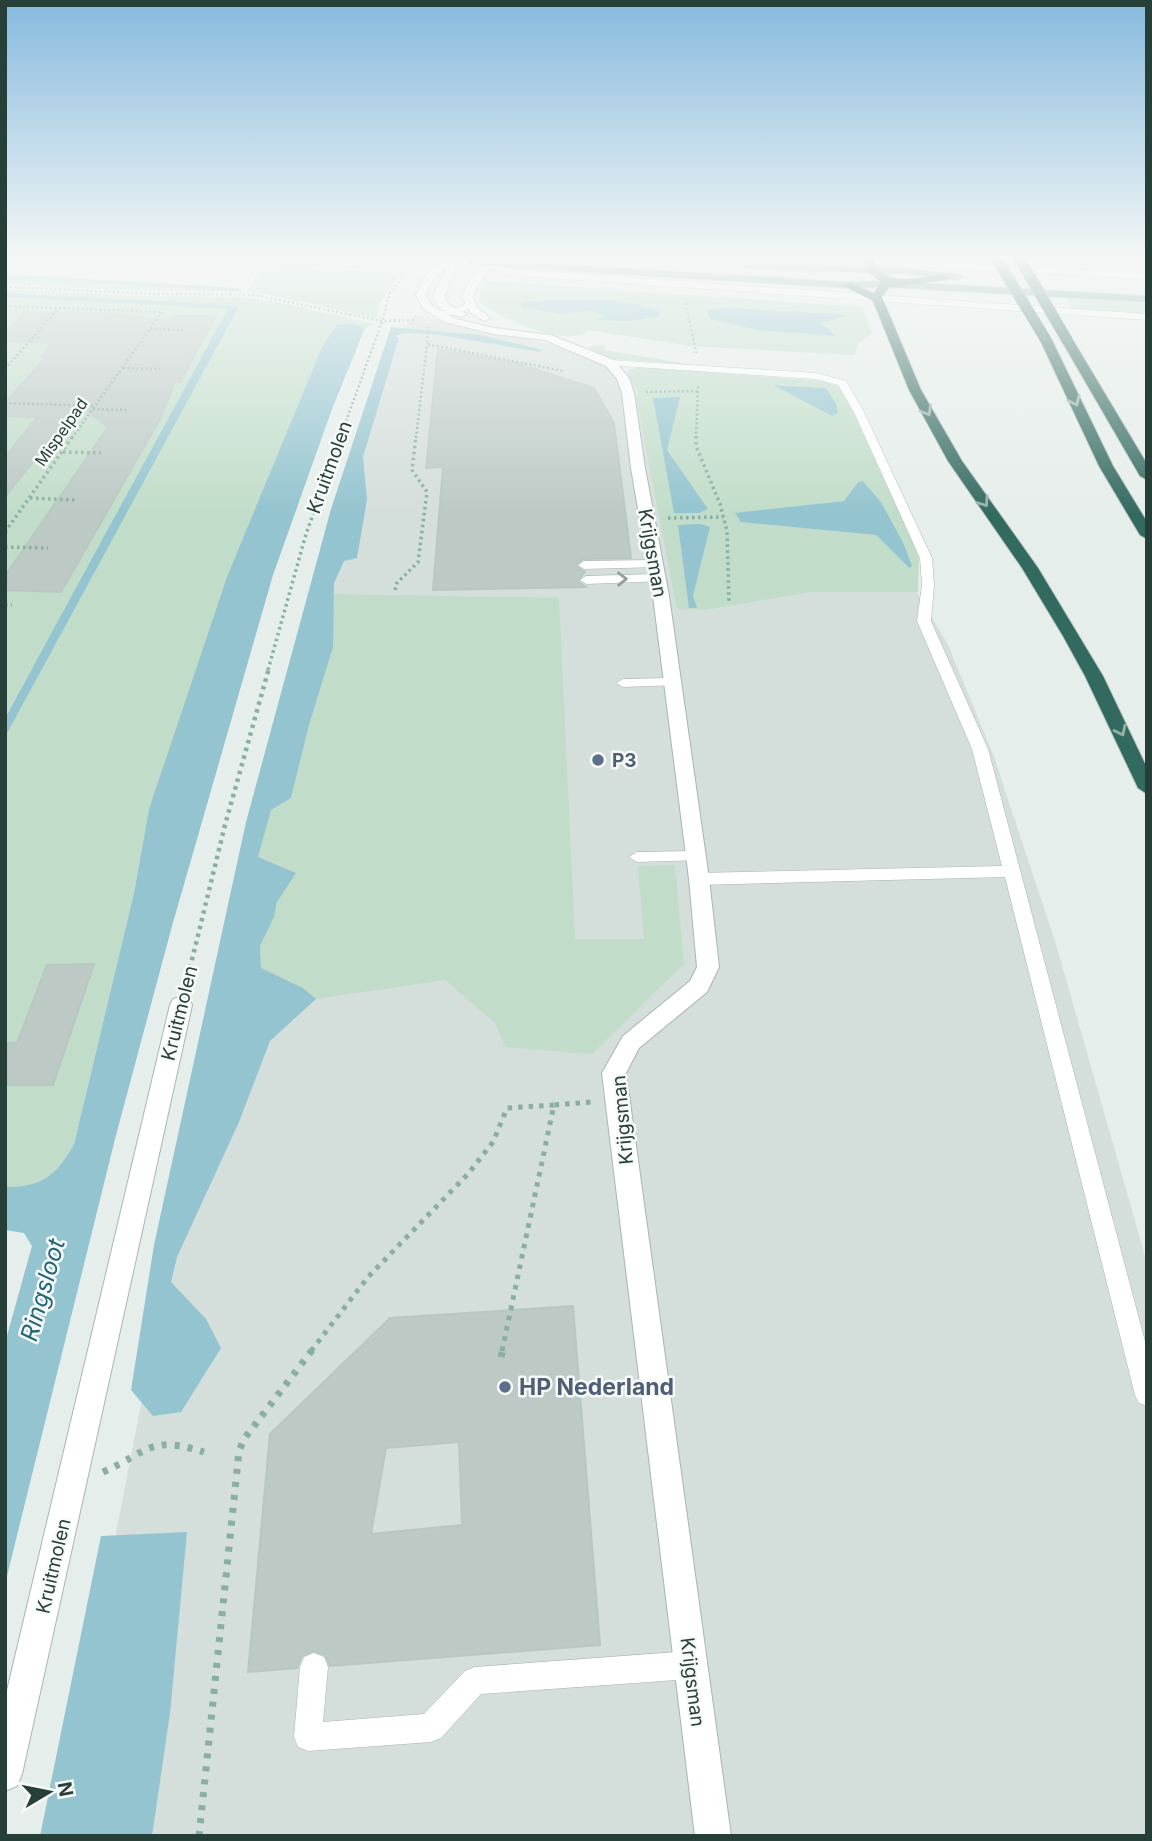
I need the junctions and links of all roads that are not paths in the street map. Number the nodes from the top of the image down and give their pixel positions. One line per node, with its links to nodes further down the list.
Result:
1 (559, 342): 5 (street)
2 (895, 342): 15 (highway, one-way to 15)
3 (1047, 342): 9 (highway, one-way to 9, bridge)
4 (1068, 342): 6 (highway, bridge)
5 (610, 363): 11 (street, Krijgsman); 18 (lane)
6 (1118, 427): 7 (highway); 8 (highway)
7 (1147, 446)
8 (1147, 476)
9 (1147, 535)
10 (584, 565): 11 (lane)
11 (656, 571): 12 (lane, one-way to 11); 13 (street, Krijgsman)
12 (586, 580)
13 (672, 682): 14 (lane); 17 (street, Krijgsman)
14 (623, 683)
15 (1147, 788)
16 (637, 857): 17 (lane)
17 (698, 867): 18 (lane); 21 (street, Krijgsman)
18 (1013, 871): 20 (lane)
19 (181, 1005): 23 (street, Kruitmolen)
20 (1147, 1395)
21 (691, 1665): 22 (lane); 24 (street, Krijgsman)
22 (314, 1667)
23 (5, 1774)
24 (713, 1836)

